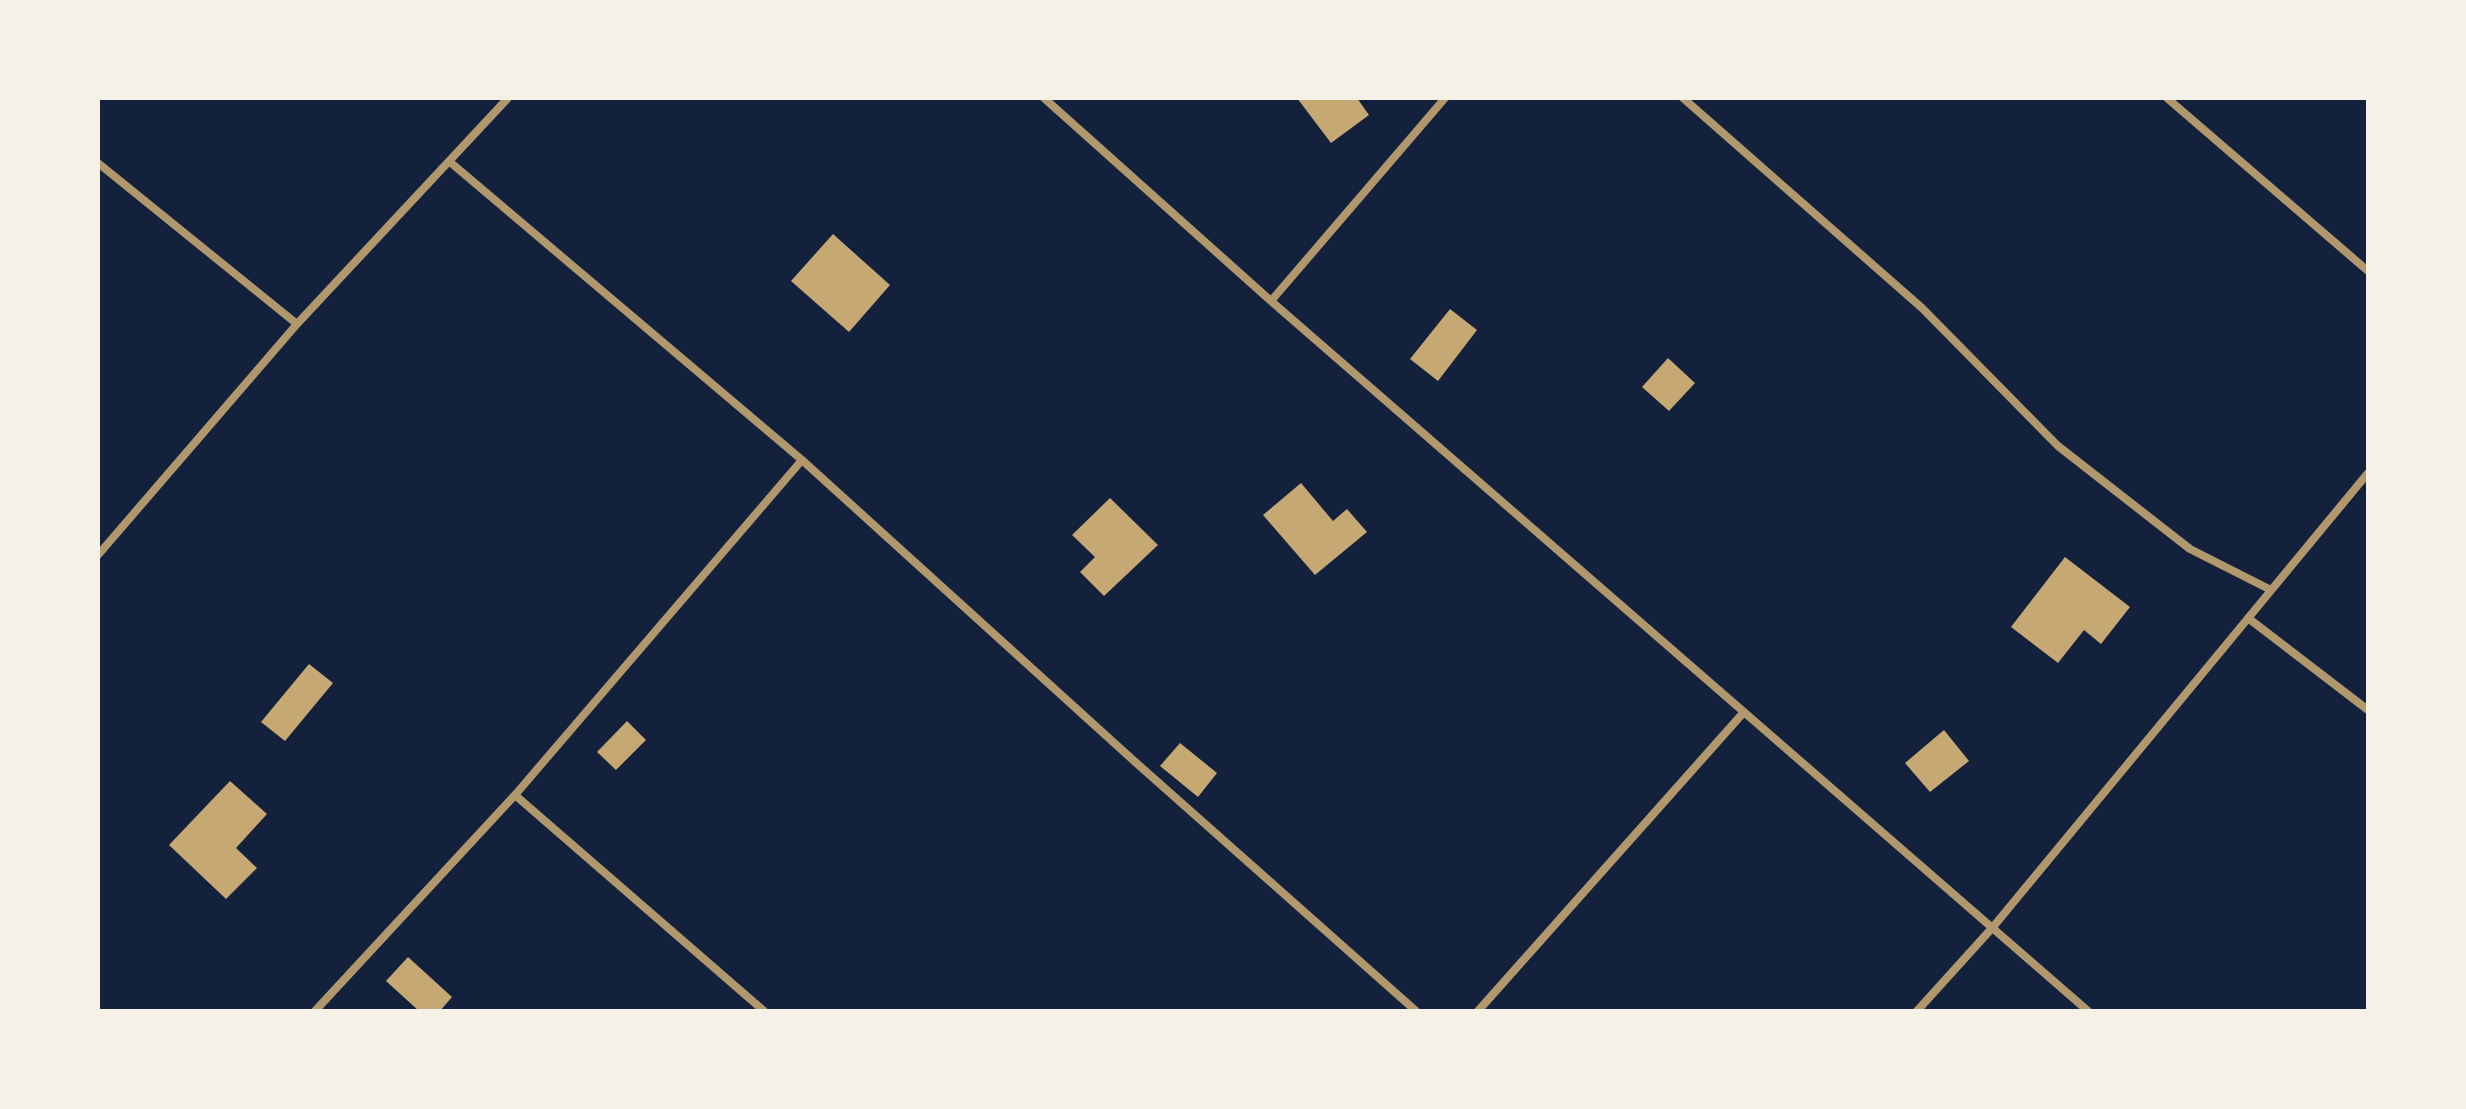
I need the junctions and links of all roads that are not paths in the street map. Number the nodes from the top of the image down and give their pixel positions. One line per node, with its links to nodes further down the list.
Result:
1 (508, 98): 6 (street)
2 (1044, 98): 9 (street)
3 (1445, 98): 9 (street)
4 (1683, 98): 14 (street)
5 (2167, 98): 8 (street)
6 (450, 162): 10 (street); 11 (street)
7 (98, 163): 10 (street)
8 (2368, 271)
9 (1271, 301): 17 (street)
10 (297, 324): 13 (street)
11 (802, 460): 18 (street); 22 (street)
12 (2368, 473): 14 (street)
13 (98, 555)
14 (2271, 590): 15 (street)
15 (2248, 618): 16 (street); 19 (street)
16 (2368, 710)
17 (1744, 712): 19 (street); 23 (street)
18 (515, 795): 20 (street); 21 (street)
19 (1993, 927): 24 (street); 25 (street)
20 (315, 1011)
21 (764, 1011)
22 (1416, 1011)
23 (1478, 1011)
24 (1917, 1011)
25 (2088, 1011)

